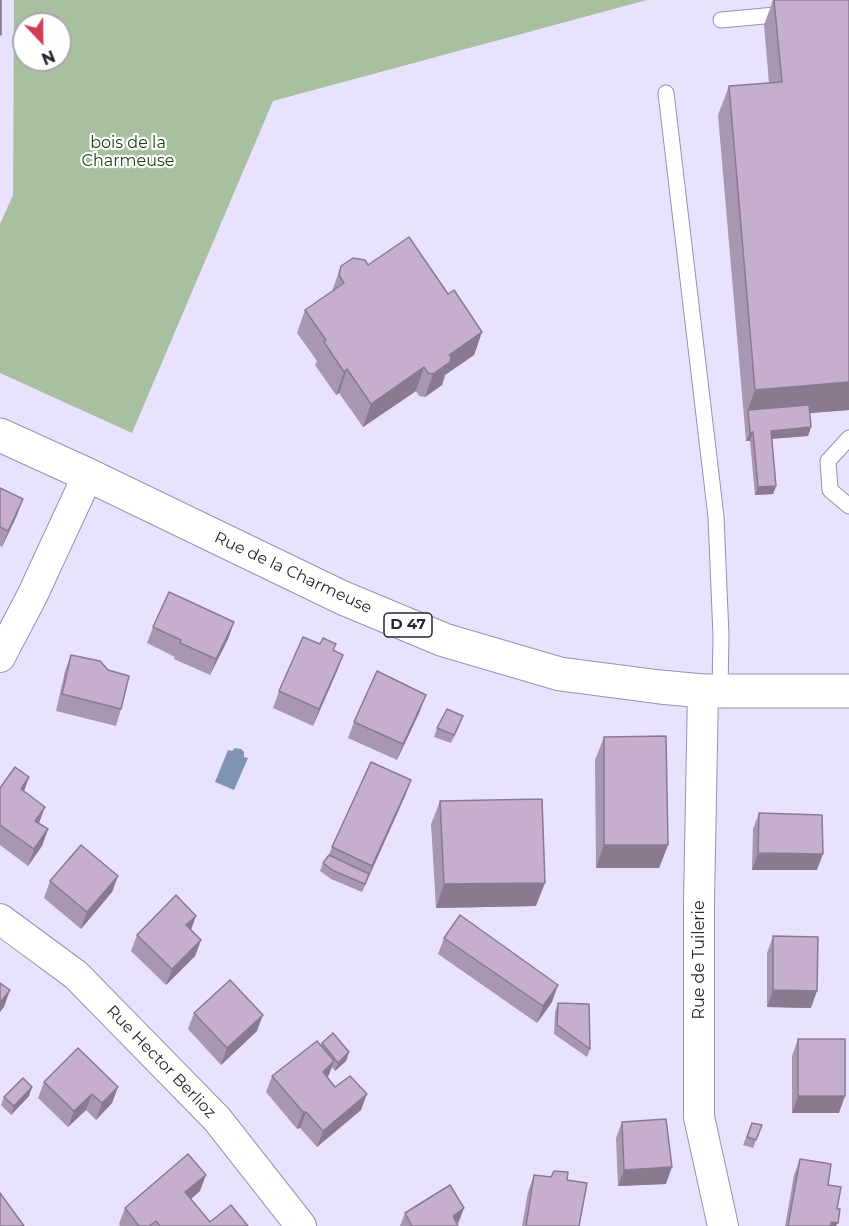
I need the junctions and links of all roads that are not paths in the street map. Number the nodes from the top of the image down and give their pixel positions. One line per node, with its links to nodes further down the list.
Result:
1 (802, 13): 2 (lane)
2 (721, 20)
3 (666, 93): 9 (lane)
4 (0, 435): 6 (main road, Rue de la Charmeuse / D 47)
5 (849, 438): 7 (lane)
6 (88, 475): 8 (street); 9 (main road, Rue de la Charmeuse / D 47)
7 (849, 506)
8 (0, 657)
9 (711, 691): 10 (main road, Rue de la Charmeuse / D 47); 13 (street, Rue de Tuilerie)
10 (849, 691)
11 (0, 918): 12 (street, Rue Hector Berlioz)
12 (301, 1226)
13 (720, 1226)

